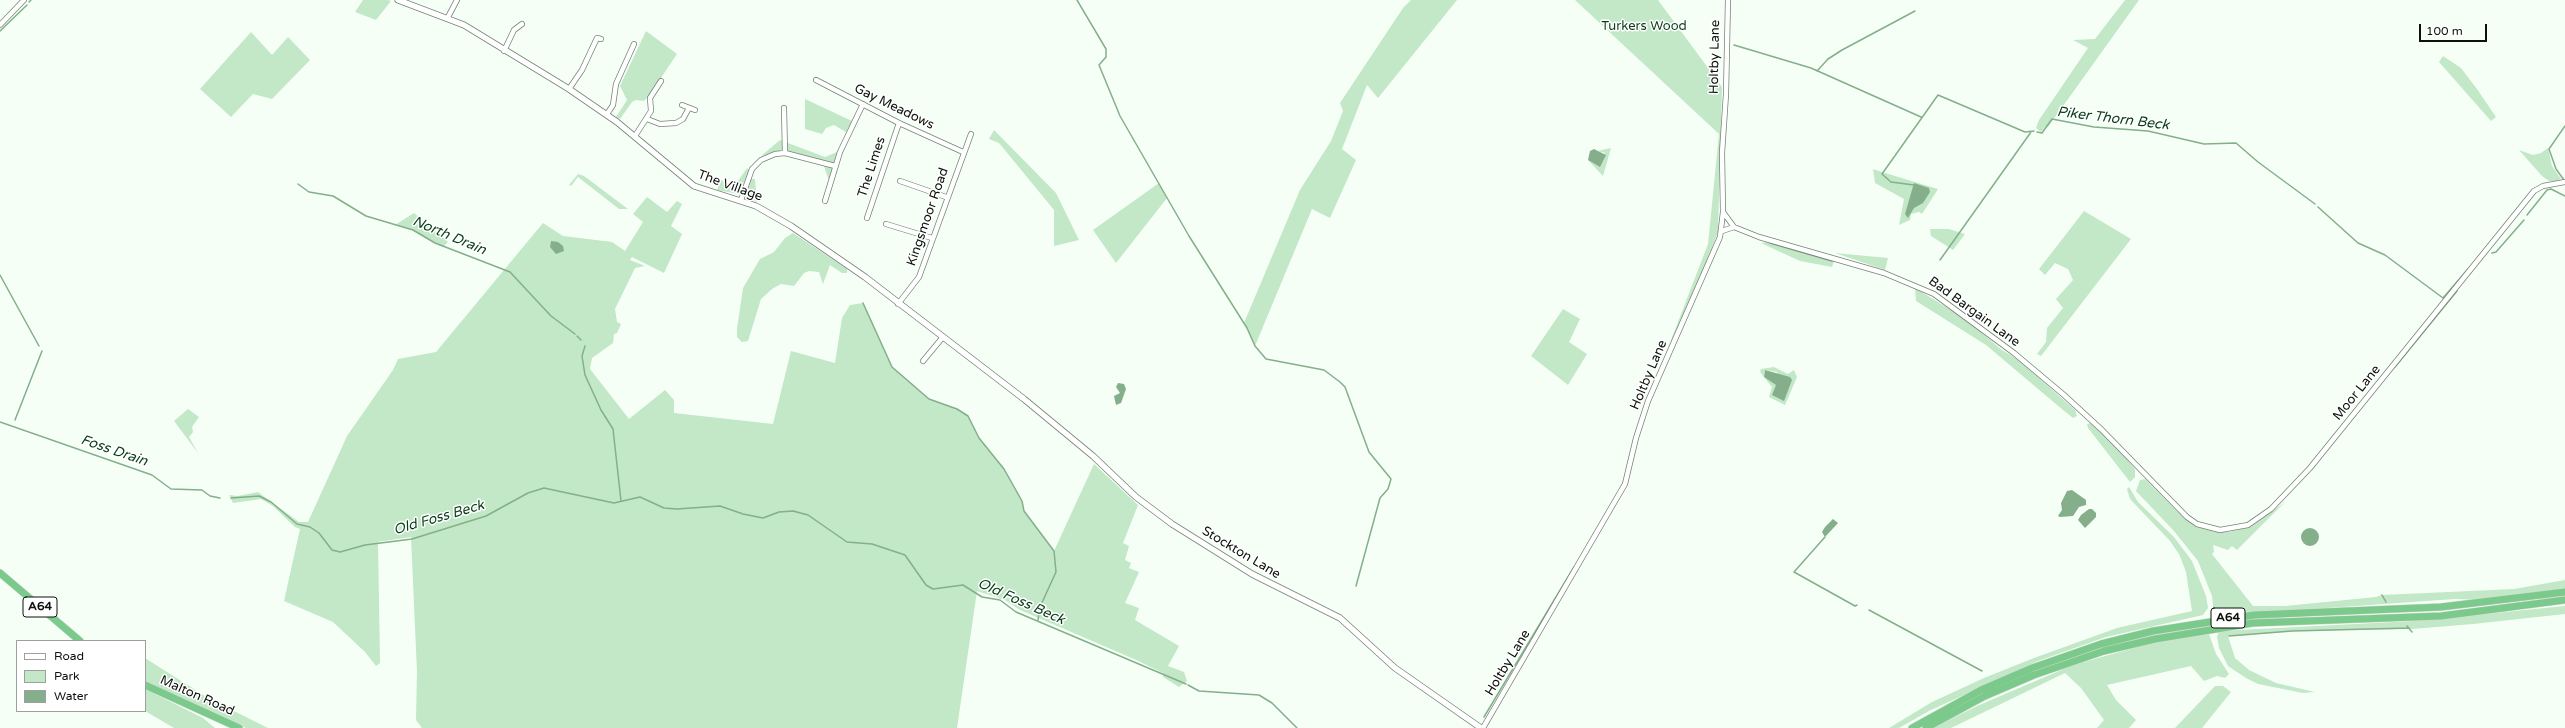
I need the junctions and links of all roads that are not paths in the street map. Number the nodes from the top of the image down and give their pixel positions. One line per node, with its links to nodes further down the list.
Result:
1 (24, 0): 7 (street)
2 (398, 0): 5 (street, The Village)
3 (457, 0): 5 (street)
4 (1728, 0): 32 (street, Holtby Lane)
5 (448, 17): 10 (street, The Village)
6 (522, 24): 10 (street)
7 (0, 25)
8 (599, 38): 13 (street)
9 (634, 44): 19 (street)
10 (504, 51): 13 (street, The Village)
11 (816, 80): 14 (street, Gay Meadows)
12 (661, 82): 20 (street)
13 (569, 89): 19 (street, The Village)
14 (863, 104): 21 (street, Gay Meadows); 26 (street)
15 (682, 105): 16 (street)
16 (689, 108): 18 (street); 20 (street)
17 (784, 108): 25 (street)
18 (695, 110)
19 (607, 114): 23 (street, The Village)
20 (647, 119): 23 (street)
21 (899, 123): 24 (street, Gay Meadows); 33 (street, The Limes)
22 (970, 134): 24 (street, Kingsmoor Road)
23 (635, 136): 30 (street, The Village)
24 (963, 152): 29 (street, Kingsmoor Road)
25 (784, 153): 26 (street); 30 (street)
26 (835, 166): 31 (street)
27 (900, 181): 29 (street)
28 (2564, 183): 42 (street, Moor Lane)
29 (946, 197): 37 (street, Kingsmoor Road)
30 (741, 200): 38 (street, The Village)
31 (825, 200)
32 (1723, 212): 35 (street); 36 (street, Holtby Lane)
33 (867, 218)
34 (886, 224): 37 (street)
35 (1734, 226): 36 (street); 42 (street, Bad Bargain Lane)
36 (1722, 231): 49 (street, Holtby Lane)
37 (932, 238): 38 (street, Kingsmoor Road)
38 (898, 304): 39 (street, The Village)
39 (943, 337): 40 (street); 41 (street, The Village)
40 (924, 361)
41 (1001, 381): 49 (street, Stockton Lane)
42 (2142, 472)
43 (0, 573): 46 (highway, A64)
44 (2565, 592): 50 (highway, A64)
45 (2565, 600): 51 (highway, A64)
46 (79, 640)
47 (146, 685): 48 (highway, Malton Road)
48 (239, 728)
49 (1482, 728)
50 (1912, 728)
51 (1926, 728)

